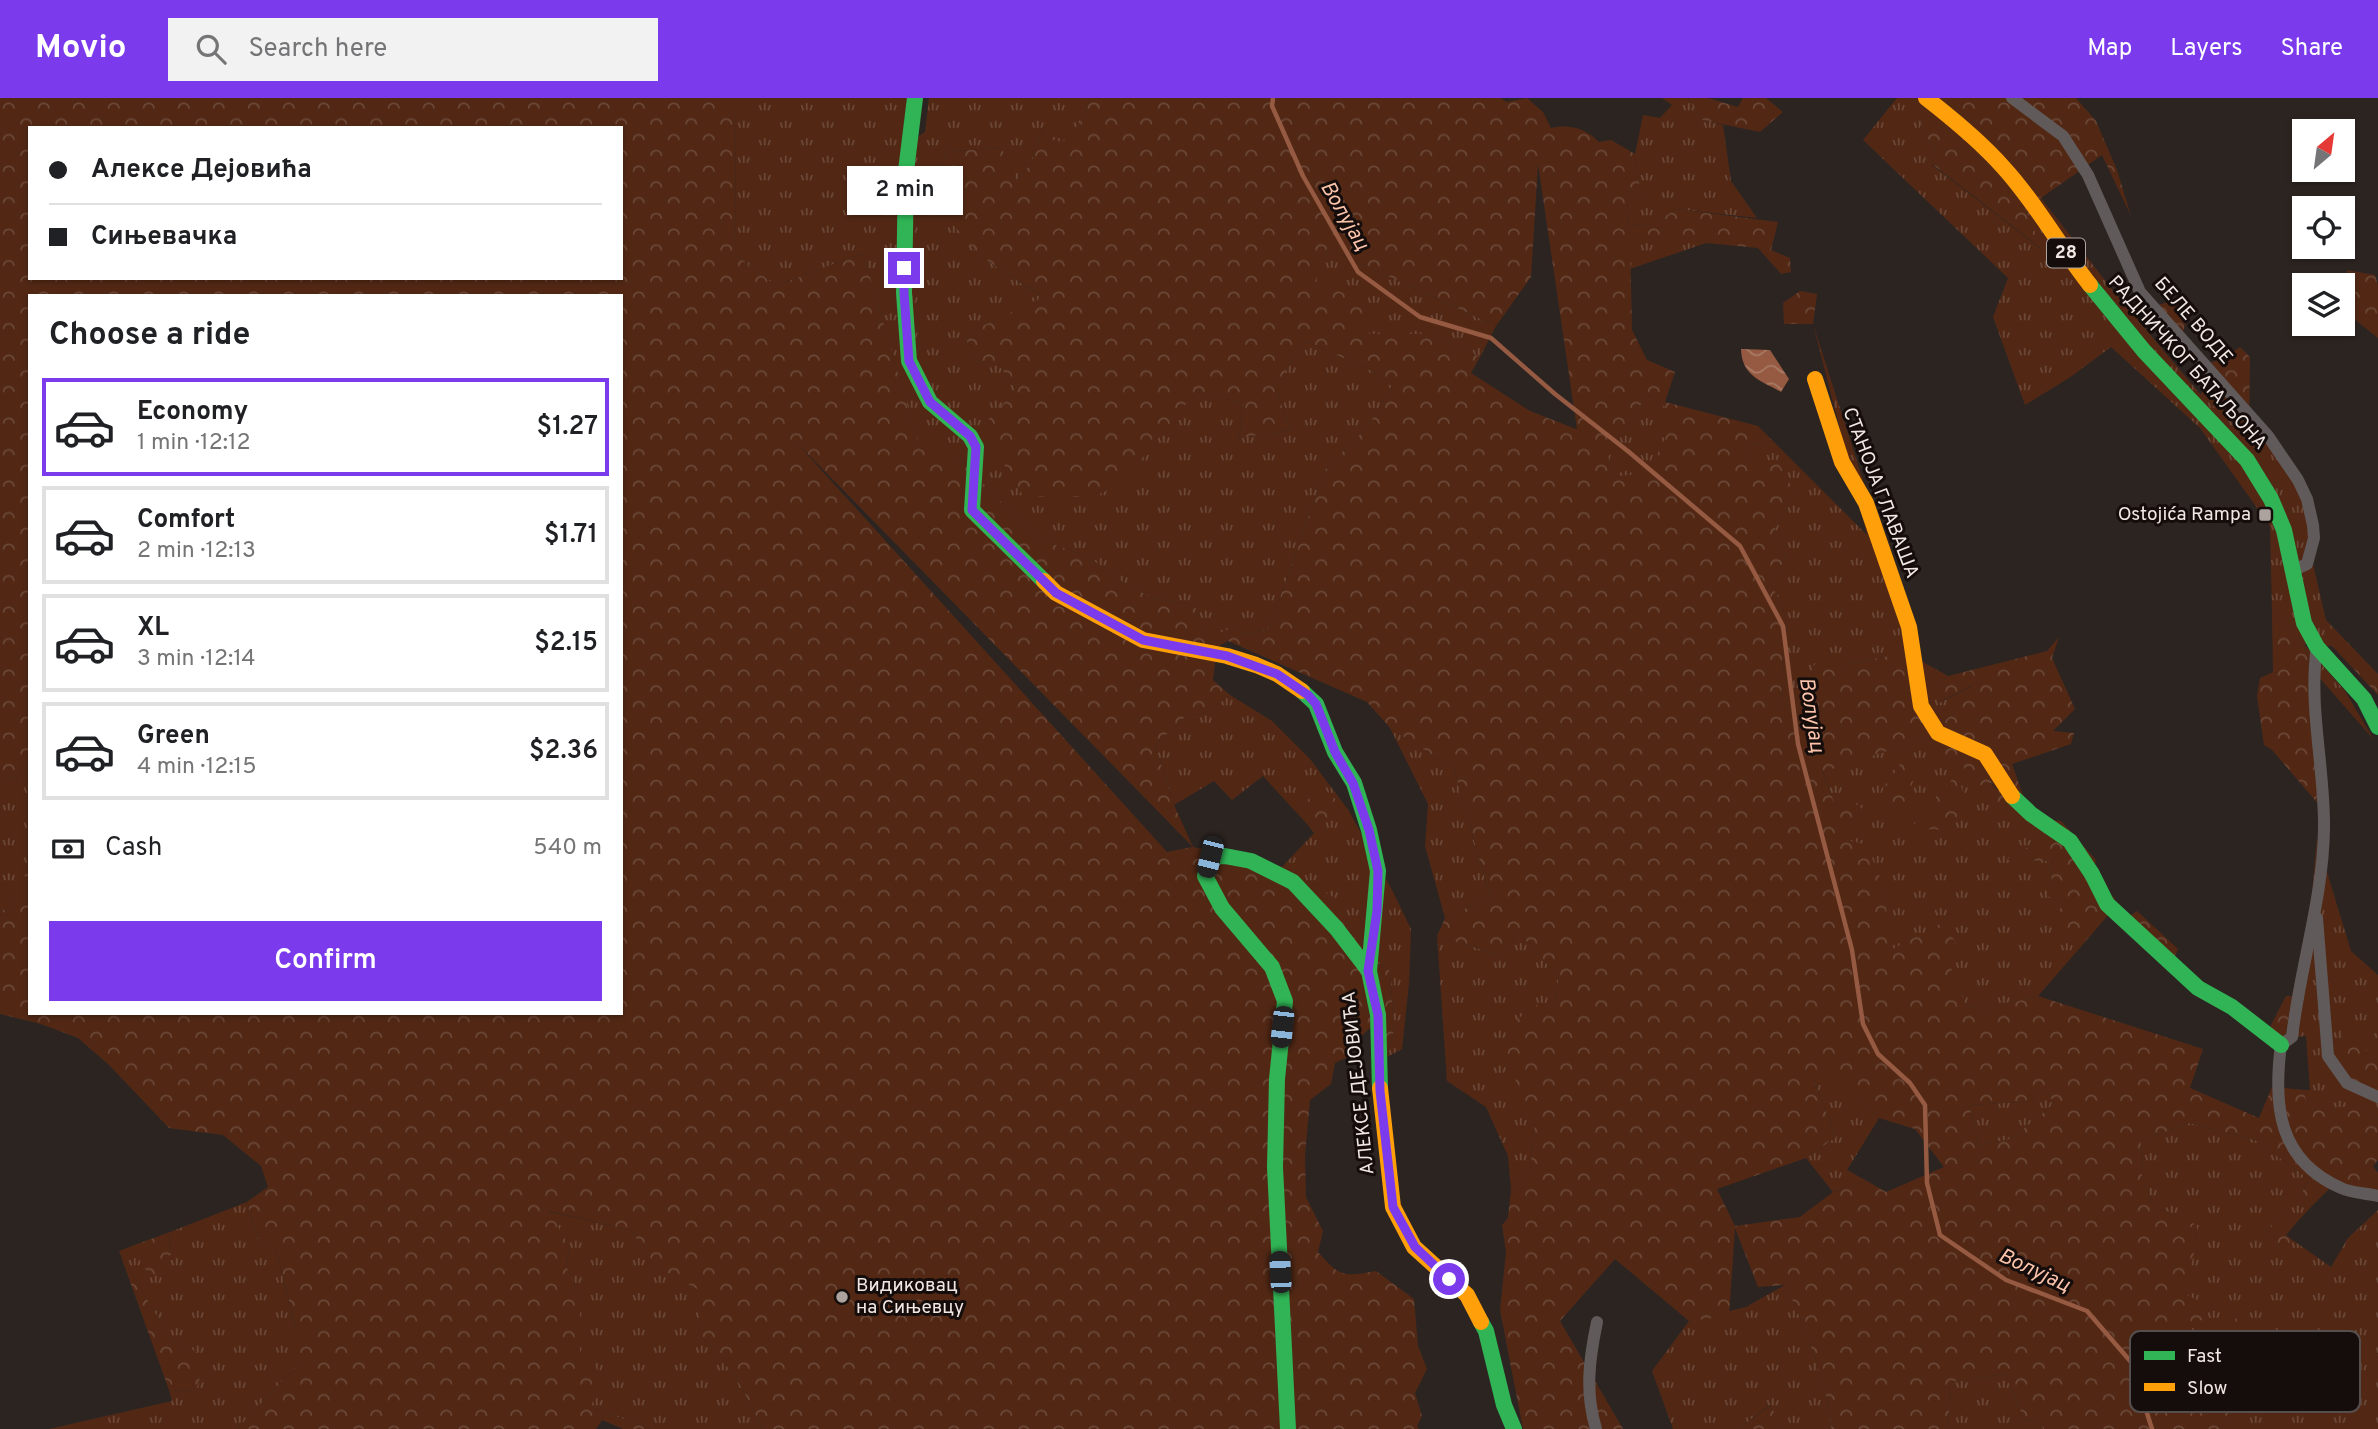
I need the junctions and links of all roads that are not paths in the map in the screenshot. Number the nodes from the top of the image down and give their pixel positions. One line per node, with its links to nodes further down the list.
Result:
1 (915, 98): 9 (street)
2 (1926, 98): 5 (street, РАДНИЧКОГ БАТАЉОНА / 28)
3 (2012, 98): 5 (street, БЕЛЕ ВОДЕ)
4 (1815, 379): 10 (street, СТАНОЈА ГЛАВАША)
5 (2292, 571): 6 (street, РАДНИЧКОГ БАТАЉОНА / 28)
6 (2317, 647): 7 (street, РАДНИЧКОГ БАТАЉОНА / 28); 8 (street)
7 (2378, 727)
8 (2316, 906): 10 (street); 11 (street)
9 (1368, 971): 14 (street, АЛЕКСЕ ДЕЈОВИЋА); 15 (street, АЛЕКСЕ ДЕЈОВИЋА)
10 (2281, 1045): 12 (street)
11 (2378, 1097)
12 (2378, 1196)
13 (1597, 1322): 16 (street)
14 (1288, 1429)
15 (1514, 1429)
16 (1596, 1429)

